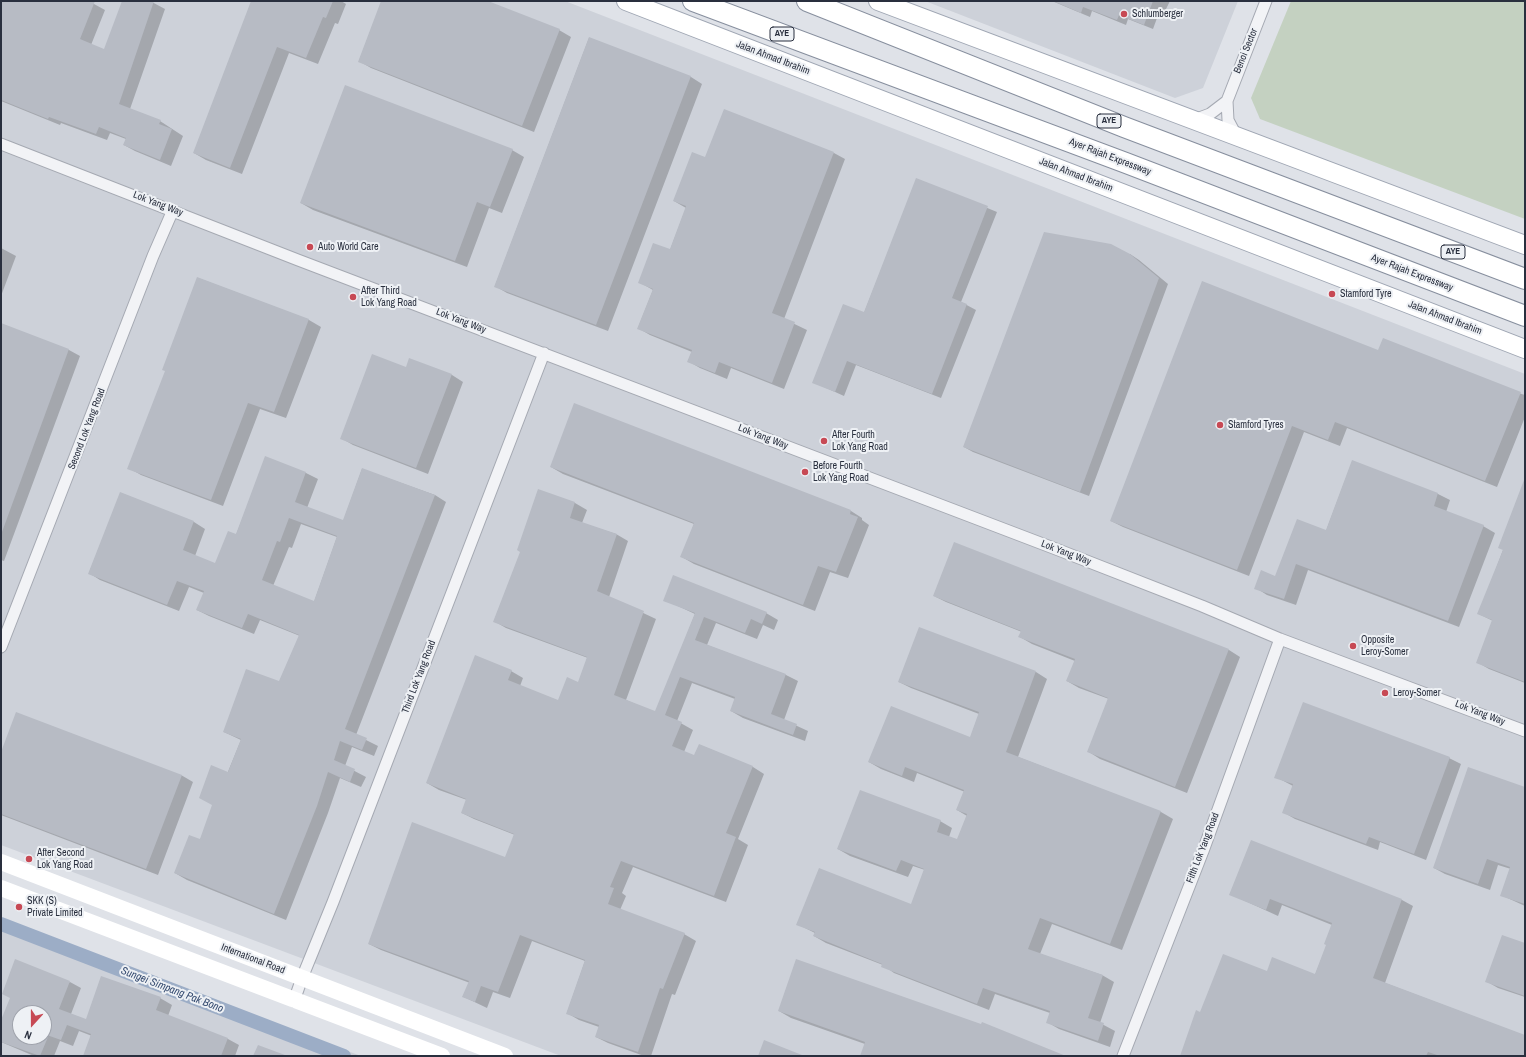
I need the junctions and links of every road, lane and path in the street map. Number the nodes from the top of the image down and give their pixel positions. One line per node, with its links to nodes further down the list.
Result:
1 (626, 1): 14 (main road, Jalan Ahmad Ibrahim)
2 (693, 1): 13 (highway, Ayer Rajah Expressway / AYE)
3 (807, 1): 12 (highway, AYE)
4 (878, 1): 7 (main road)
5 (1266, 1): 6 (street, Benoi Sector)
6 (1227, 101): 7 (street); 8 (street, Benoi Sector)
7 (1193, 120): 8 (main road)
8 (1237, 138): 11 (main road)
9 (1, 144): 10 (street, Lok Yang Way)
10 (173, 210): 15 (street, Lok Yang Way); 17 (street, Second Lok Yang Road)
11 (1525, 245)
12 (1525, 279)
13 (1525, 316)
14 (1525, 349)
15 (544, 354): 16 (street, Lok Yang Way); 21 (street, Third Lok Yang Road)
16 (1280, 639): 18 (street, Lok Yang Way); 25 (street, Fifth Lok Yang Road)
17 (1, 647)
18 (1525, 731)
19 (1, 862): 21 (main road, International Road)
20 (1, 888): 22 (main road)
21 (302, 978): 22 (street, Third Lok Yang Road); 24 (main road, International Road)
22 (294, 1001): 23 (main road)
23 (442, 1056)
24 (505, 1056)
25 (1123, 1056)

